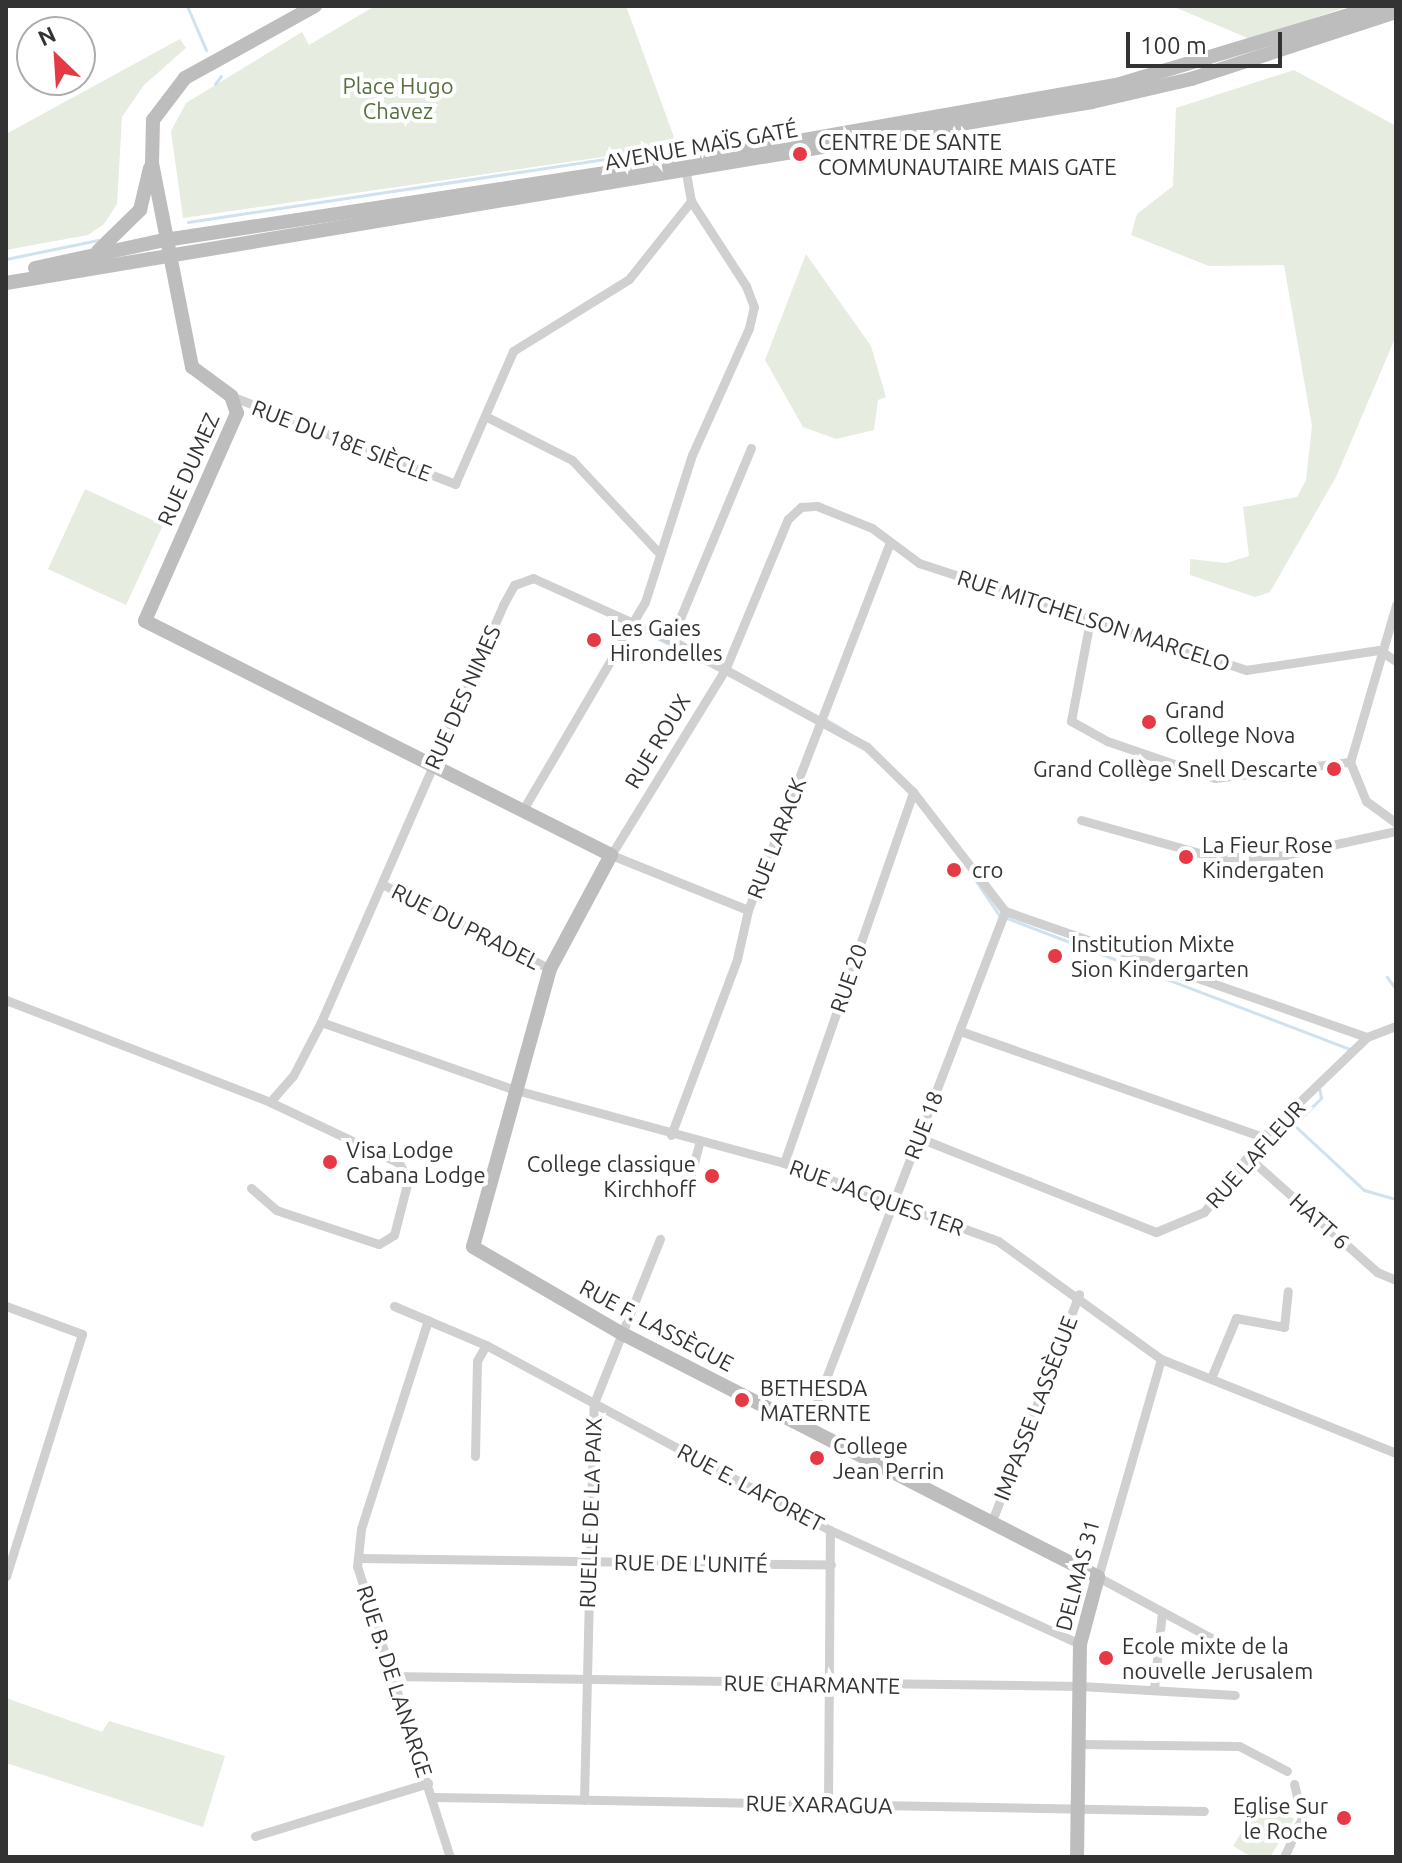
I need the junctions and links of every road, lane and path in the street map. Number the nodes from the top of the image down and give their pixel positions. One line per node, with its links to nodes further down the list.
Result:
1 (315, 6): 4 (main road)
2 (1379, 6): 5 (main road, AVENUE MAÏS GATÉ)
3 (1396, 12): 5 (main road, AVENUE MAÏS GATÉ)
4 (152, 163): 7 (main road, RUE DUMEZ); 8 (main road)
5 (685, 167): 6 (street); 7 (main road, AVENUE MAÏS GATÉ)
6 (691, 201): 12 (street, RUE DU 18E SIÈCLE); 15 (street)
7 (166, 247): 8 (main road, AVENUE MAÏS GATÉ); 10 (main road, AVENUE MAÏS GATÉ); 11 (main road, RUE DUMEZ)
8 (86, 257): 9 (main road, AVENUE MAÏS GATÉ)
9 (6, 274)
10 (6, 283)
11 (231, 396): 12 (street, RUE DU 18E SIÈCLE); 25 (main road, RUE DUMEZ)
12 (485, 416): 15 (street)
13 (751, 448): 19 (street)
14 (889, 544): 17 (street, RUE MITCHELSON MARCELO); 22 (street, RUE ROUX); 23 (street, RUE LARACK)
15 (659, 553): 18 (street)
16 (1396, 605): 20 (street)
17 (1091, 615): 20 (street, RUE MITCHELSON MARCELO); 24 (street)
18 (631, 628): 19 (street, RUE DES NIMES); 25 (street, RUE DES NIMES); 27 (street)
19 (671, 640): 22 (street, RUE DES NIMES)
20 (1379, 650): 21 (street); 24 (street)
21 (1396, 661)
22 (725, 670): 23 (street, RUE DES NIMES); 31 (street, RUE ROUX)
23 (822, 716): 26 (street, RUE DES NIMES); 33 (street, RUE LARACK)
24 (1350, 762): 29 (street)
25 (432, 765): 27 (main road); 32 (street, RUE DES NIMES)
26 (913, 792): 34 (street, RUE DES NIMES); 48 (street, RUE 20)
27 (524, 808): 31 (main road)
28 (1081, 820): 30 (street)
29 (1396, 823)
30 (1396, 831)
31 (611, 855): 33 (street); 35 (main road, RUE ROUX)
32 (382, 884): 35 (street, RUE DU PRADEL); 37 (street, RUE DES NIMES)
33 (748, 910): 43 (street, RUE LARACK)
34 (1005, 911): 39 (street, RUE 18); 40 (street)
35 (550, 969): 41 (main road, RUE ROUX)
36 (6, 1000): 42 (street)
37 (321, 1022): 41 (street, RUE JACQUES 1ER); 42 (street, RUE DES NIMES)
38 (1396, 1026): 40 (street, RUE LAFLEUR)
39 (960, 1031): 44 (street, RUE 18); 45 (street)
40 (1367, 1037): 45 (street, RUE LAFLEUR)
41 (512, 1089): 43 (street, RUE JACQUES 1ER); 59 (main road, RUE F. LASSÈGUE)
42 (270, 1102): 50 (street)
43 (671, 1135): 46 (street, RUE JACQUES 1ER)
44 (917, 1137): 47 (street, RUE LAFLEUR); 51 (street, RUE 18)
45 (1263, 1137): 47 (street, RUE LAFLEUR)
46 (700, 1140): 48 (street, RUE JACQUES 1ER); 49 (street)
47 (1248, 1157): 53 (street, HATT 6)
48 (784, 1163): 51 (street, RUE JACQUES 1ER)
49 (689, 1182)
50 (251, 1188)
51 (896, 1203): 55 (street, RUE JACQUES 1ER); 64 (street, RUE 18)
52 (660, 1239): 59 (street, RUELLE DE LA PAIX)
53 (1396, 1280)
54 (1288, 1291): 62 (street)
55 (1079, 1294): 61 (street, RUE JACQUES 1ER); 67 (street, IMPASSE LASSÈGUE)
56 (6, 1306): 72 (street)
57 (394, 1306): 58 (street, RUE E. LAFORET)
58 (428, 1320): 60 (street, RUE E. LAFORET); 69 (street, RUE B. DE LANARGE)
59 (621, 1333): 63 (street, RUELLE DE LA PAIX); 64 (main road, RUE F. LASSÈGUE)
60 (486, 1345): 63 (street, RUE E. LAFORET); 66 (street)
61 (1161, 1359): 62 (street, RUE JACQUES 1ER); 73 (street, DELMAS 31)
62 (1211, 1378): 65 (street, RUE JACQUES 1ER)
63 (594, 1403): 68 (street, RUE E. LAFORET); 70 (street, RUELLE DE LA PAIX)
64 (807, 1428): 67 (main road, RUE F. LASSÈGUE)
65 (1396, 1453)
66 (475, 1456)
67 (992, 1521): 73 (main road, RUE F. LASSÈGUE)
68 (830, 1530): 71 (street); 75 (street, RUE E. LAFORET)
69 (358, 1558): 70 (street, RUE DE L'UNITÉ); 77 (street, RUE B. DE LANARGE)
70 (587, 1561): 71 (street, RUE DE L'UNITÉ); 78 (street, RUELLE DE LA PAIX)
71 (831, 1565): 79 (street)
72 (6, 1576)
73 (1098, 1577): 74 (street); 75 (main road, DELMAS 31)
74 (1162, 1612): 76 (street); 81 (street)
75 (1080, 1644): 80 (main road, DELMAS 31)
76 (1228, 1647)
77 (389, 1676): 78 (street, RUE CHARMANTE); 85 (street, RUE B. DE LANARGE)
78 (585, 1678): 79 (street, RUE CHARMANTE); 88 (street, RUELLE DE LA PAIX)
79 (831, 1686): 80 (street, RUE CHARMANTE); 89 (street)
80 (1080, 1686): 81 (street, RUE CHARMANTE); 83 (main road, DELMAS 31)
81 (1154, 1689): 82 (street, RUE CHARMANTE)
82 (1235, 1695)
83 (1079, 1744): 84 (street); 90 (main road, DELMAS 31)
84 (1287, 1771)
85 (428, 1783): 87 (street, RUE B. DE LANARGE); 92 (street)
86 (1294, 1784): 95 (street)
87 (434, 1797): 88 (street, RUE XARAGUA); 93 (street, RUE B. DE LANARGE)
88 (584, 1800): 89 (street, RUE XARAGUA)
89 (828, 1804): 90 (street, RUE XARAGUA)
90 (1078, 1809): 91 (street, RUE XARAGUA); 94 (main road, DELMAS 31)
91 (1204, 1811)
92 (255, 1836)
93 (450, 1857)
94 (1077, 1857)
95 (1284, 1857)

